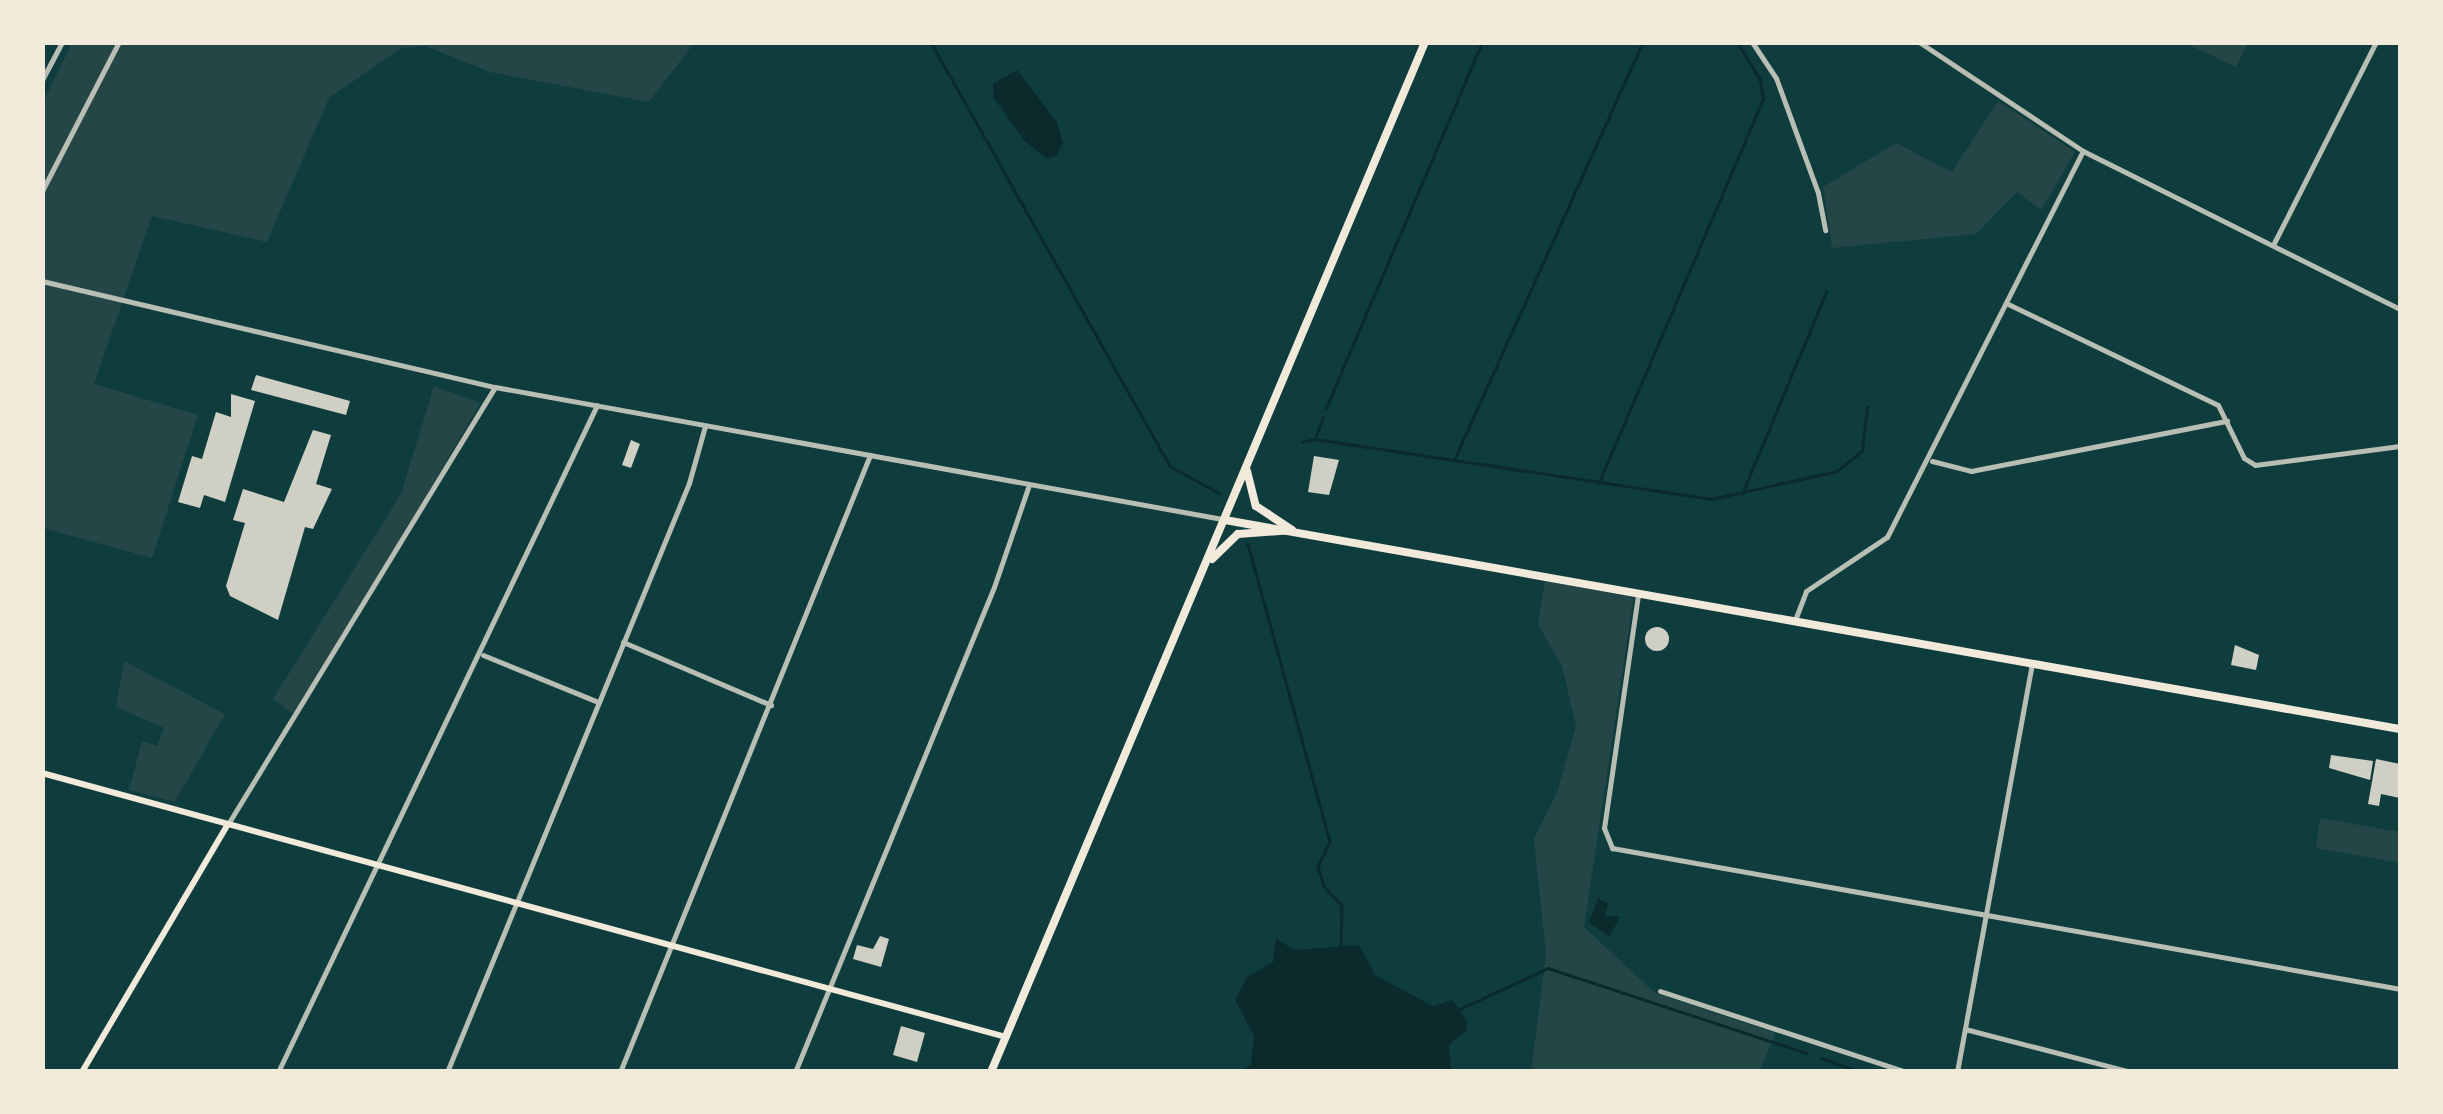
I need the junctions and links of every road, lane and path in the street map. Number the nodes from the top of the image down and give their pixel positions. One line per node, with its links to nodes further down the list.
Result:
1 (62, 42): 7 (street)
2 (119, 42): 9 (street)
3 (1425, 42): 22 (main road)
4 (1752, 42): 10 (street)
5 (1919, 42): 8 (street)
6 (2376, 42): 11 (street)
7 (42, 80)
8 (2084, 151): 11 (street); 13 (street)
9 (42, 191)
10 (1825, 230)
11 (2272, 245): 14 (street)
12 (42, 282): 15 (street)
13 (2008, 304): 17 (street); 21 (street)
14 (2400, 309)
15 (495, 387): 16 (street); 36 (street)
16 (597, 406): 18 (street); 30 (street)
17 (2228, 421): 19 (street); 21 (street)
18 (704, 426): 20 (street); 29 (street)
19 (2400, 446)
20 (870, 455): 23 (street); 33 (street)
21 (1932, 460): 28 (street)
22 (1247, 468): 24 (main road); 25 (main road)
23 (1029, 485): 24 (street); 41 (street)
24 (1226, 520): 25 (main road); 26 (main road)
25 (1292, 530): 26 (main road); 27 (main road)
26 (1208, 563): 45 (main road)
27 (1639, 592): 28 (main road); 39 (street)
28 (1796, 620): 31 (main road)
29 (623, 642): 32 (street); 33 (street)
30 (483, 655): 32 (street); 37 (street)
31 (2032, 662): 34 (main road); 39 (street)
32 (598, 702): 38 (street)
33 (771, 705): 40 (street)
34 (2400, 730)
35 (42, 773): 36 (main road)
36 (228, 824): 37 (main road); 46 (main road)
37 (378, 868): 38 (main road); 47 (street)
38 (514, 906): 40 (main road); 48 (street)
39 (1986, 916): 42 (street); 44 (street)
40 (670, 949): 41 (main road); 49 (street)
41 (828, 989): 45 (main road); 50 (street)
42 (2400, 989)
43 (1660, 991): 52 (street)
44 (1964, 1028): 53 (street); 54 (street)
45 (1006, 1037): 51 (main road)
46 (82, 1072)
47 (278, 1072)
48 (447, 1072)
49 (620, 1072)
50 (795, 1072)
51 (991, 1072)
52 (1906, 1072)
53 (1956, 1072)
54 (2131, 1072)

